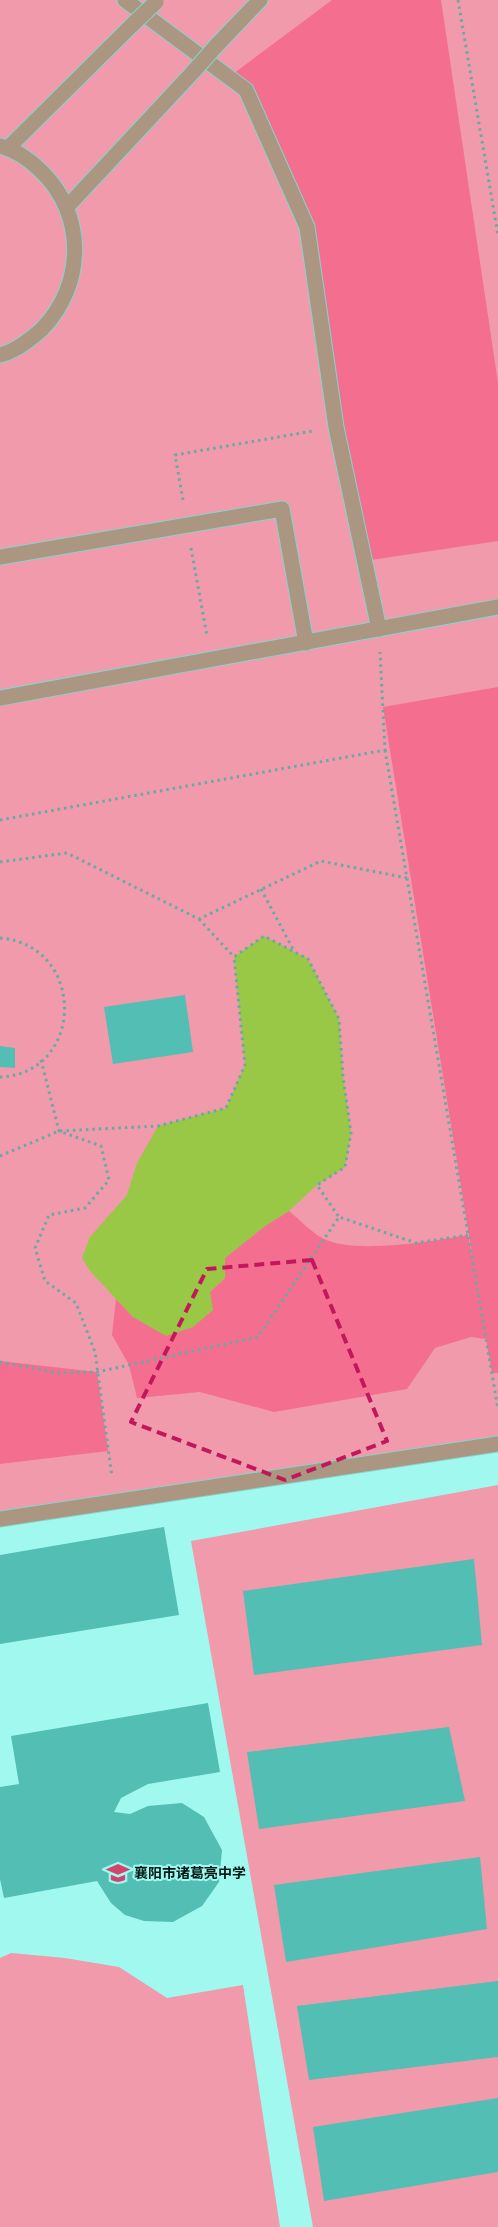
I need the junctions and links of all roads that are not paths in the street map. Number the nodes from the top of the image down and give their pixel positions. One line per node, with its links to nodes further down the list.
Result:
1 (125, 0): 9 (street)
2 (260, 0): 5 (street, bridge)
3 (157, 1): 4 (street, bridge)
4 (4, 147): 5 (street)
5 (67, 207): 6 (street)
6 (0, 355)
7 (0, 557): 10 (street)
8 (498, 607): 9 (street)
9 (379, 629): 10 (street)
10 (306, 642): 11 (street)
11 (0, 698)
12 (498, 1444): 13 (street)
13 (0, 1520)

